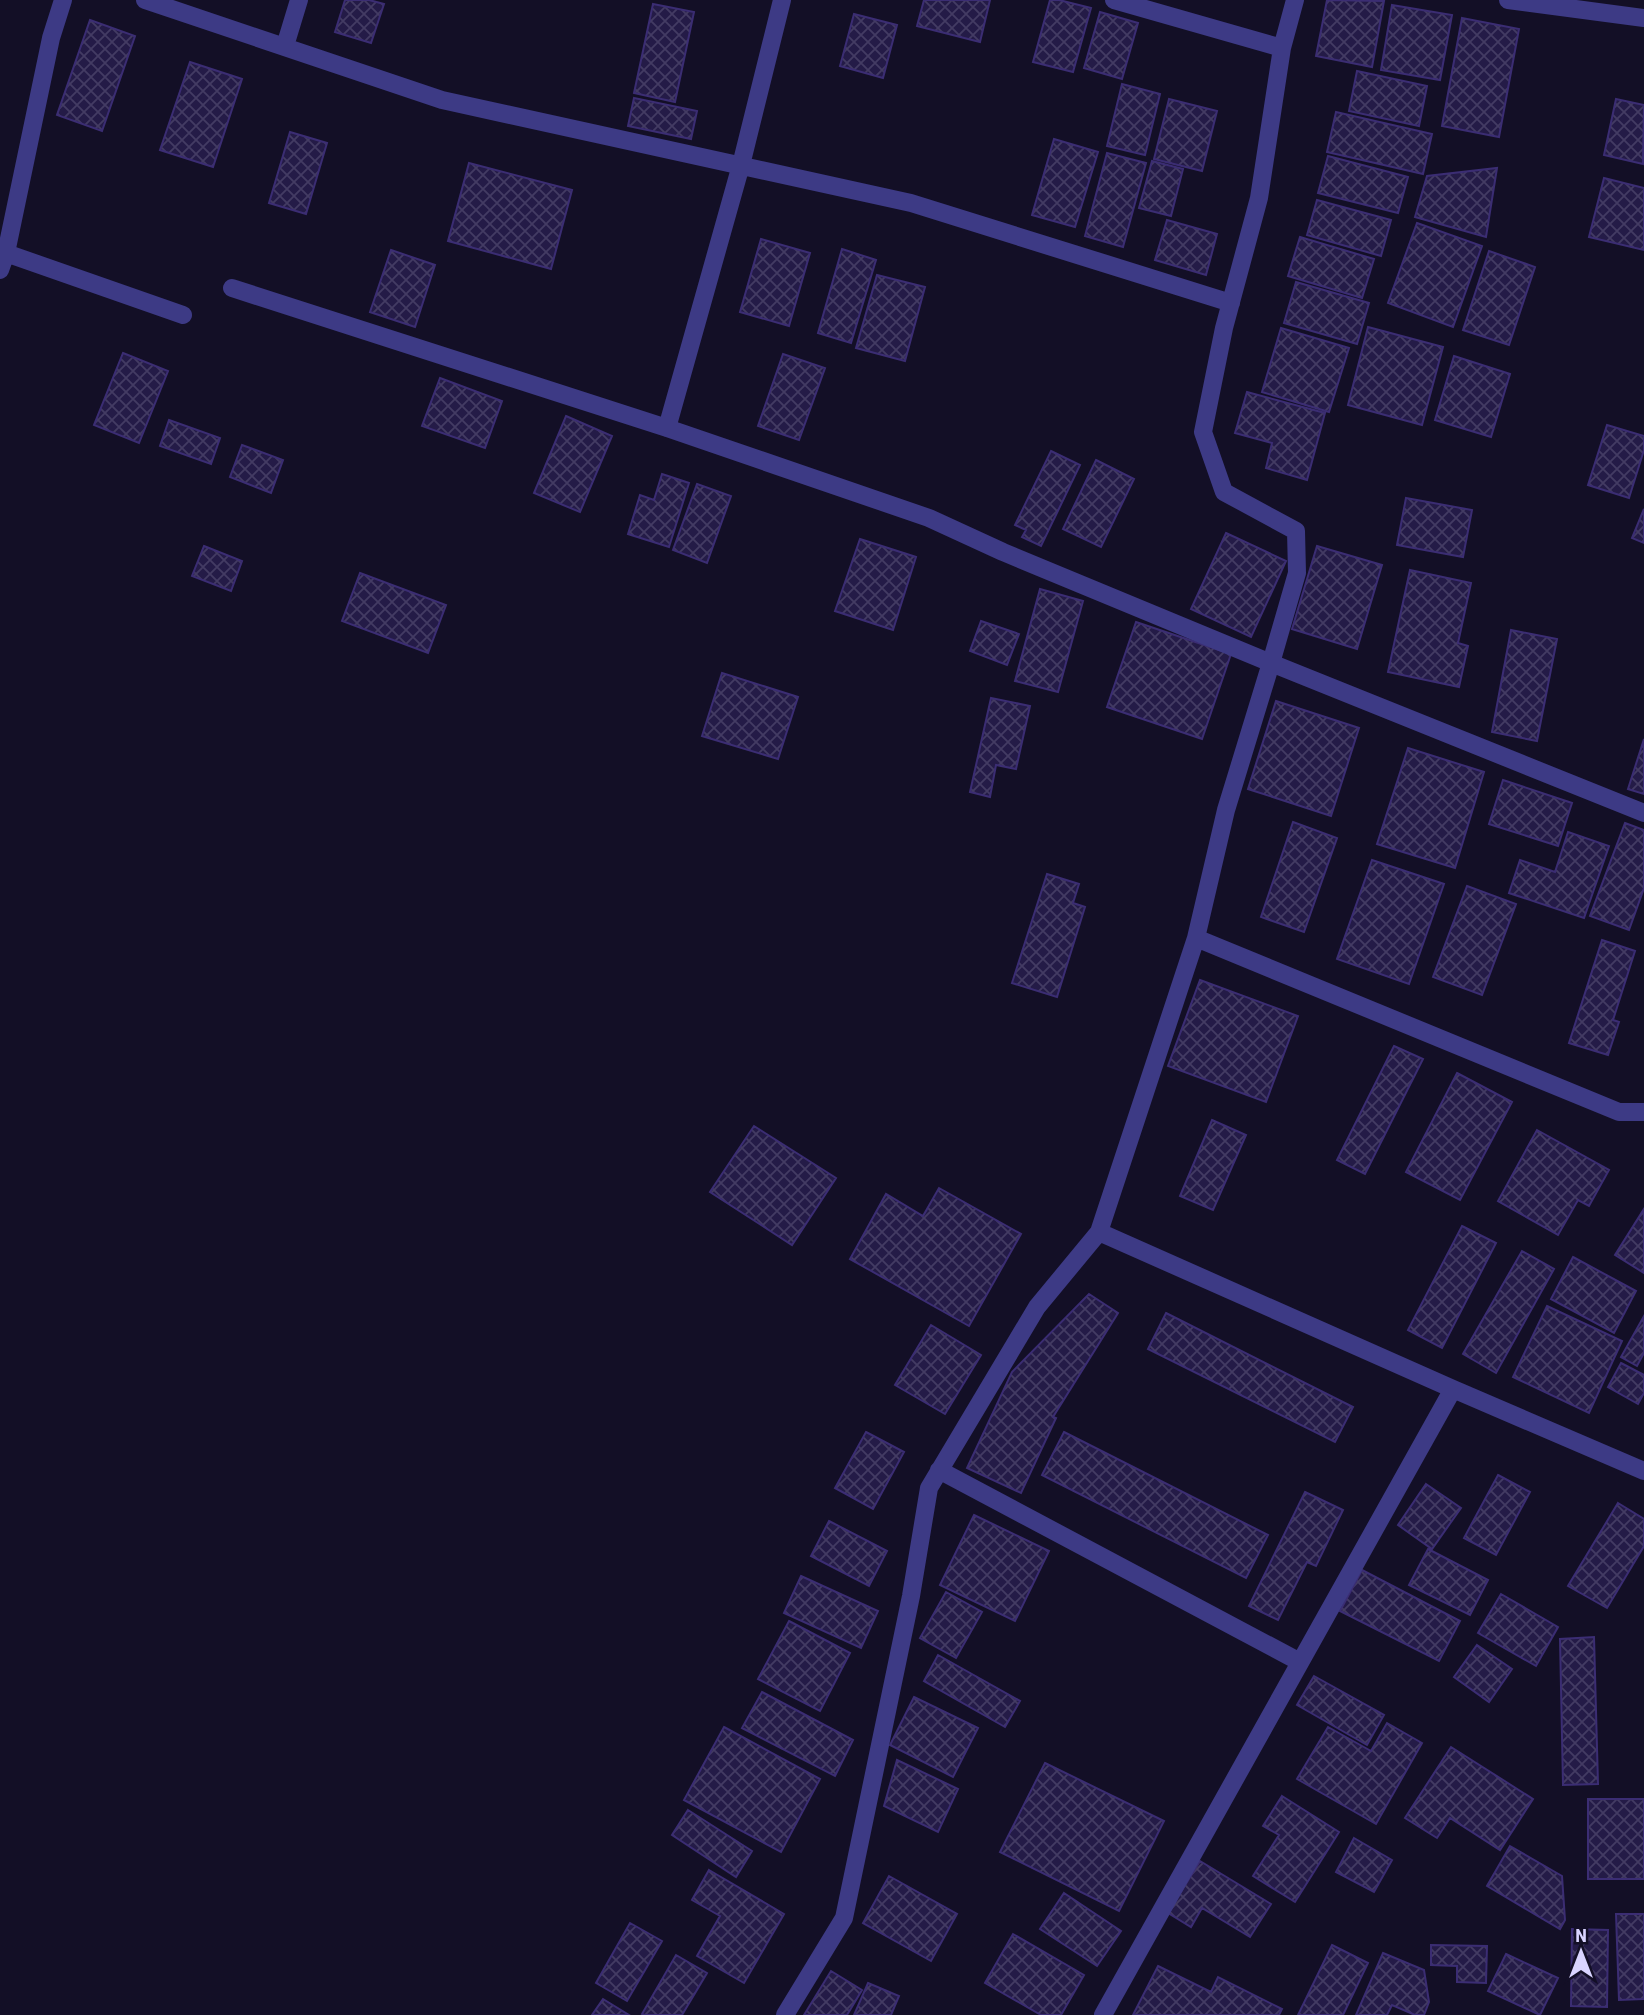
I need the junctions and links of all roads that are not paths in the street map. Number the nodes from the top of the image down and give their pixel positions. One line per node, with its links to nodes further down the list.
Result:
1 (63, 0): 12 (street)
2 (145, 0): 9 (street)
3 (299, 0): 9 (street)
4 (782, 0): 11 (street)
5 (1114, 0): 10 (street)
6 (1295, 0): 10 (street)
7 (1508, 0): 8 (street)
8 (1644, 18)
9 (285, 46): 11 (street)
10 (1282, 48): 14 (street)
11 (741, 166): 14 (street); 16 (street)
12 (2, 258): 15 (street)
13 (232, 288): 16 (street)
14 (1231, 303): 17 (street)
15 (183, 315)
16 (667, 428): 17 (street)
17 (1271, 663): 18 (street); 19 (street)
18 (1644, 813)
19 (1196, 938): 20 (street); 21 (street)
20 (1644, 1112)
21 (1099, 1231): 22 (street); 23 (street)
22 (1453, 1389): 24 (street); 25 (street)
23 (939, 1470): 25 (street); 26 (street)
24 (1644, 1471)
25 (1300, 1662): 27 (street)
26 (785, 2015)
27 (1103, 2015)

